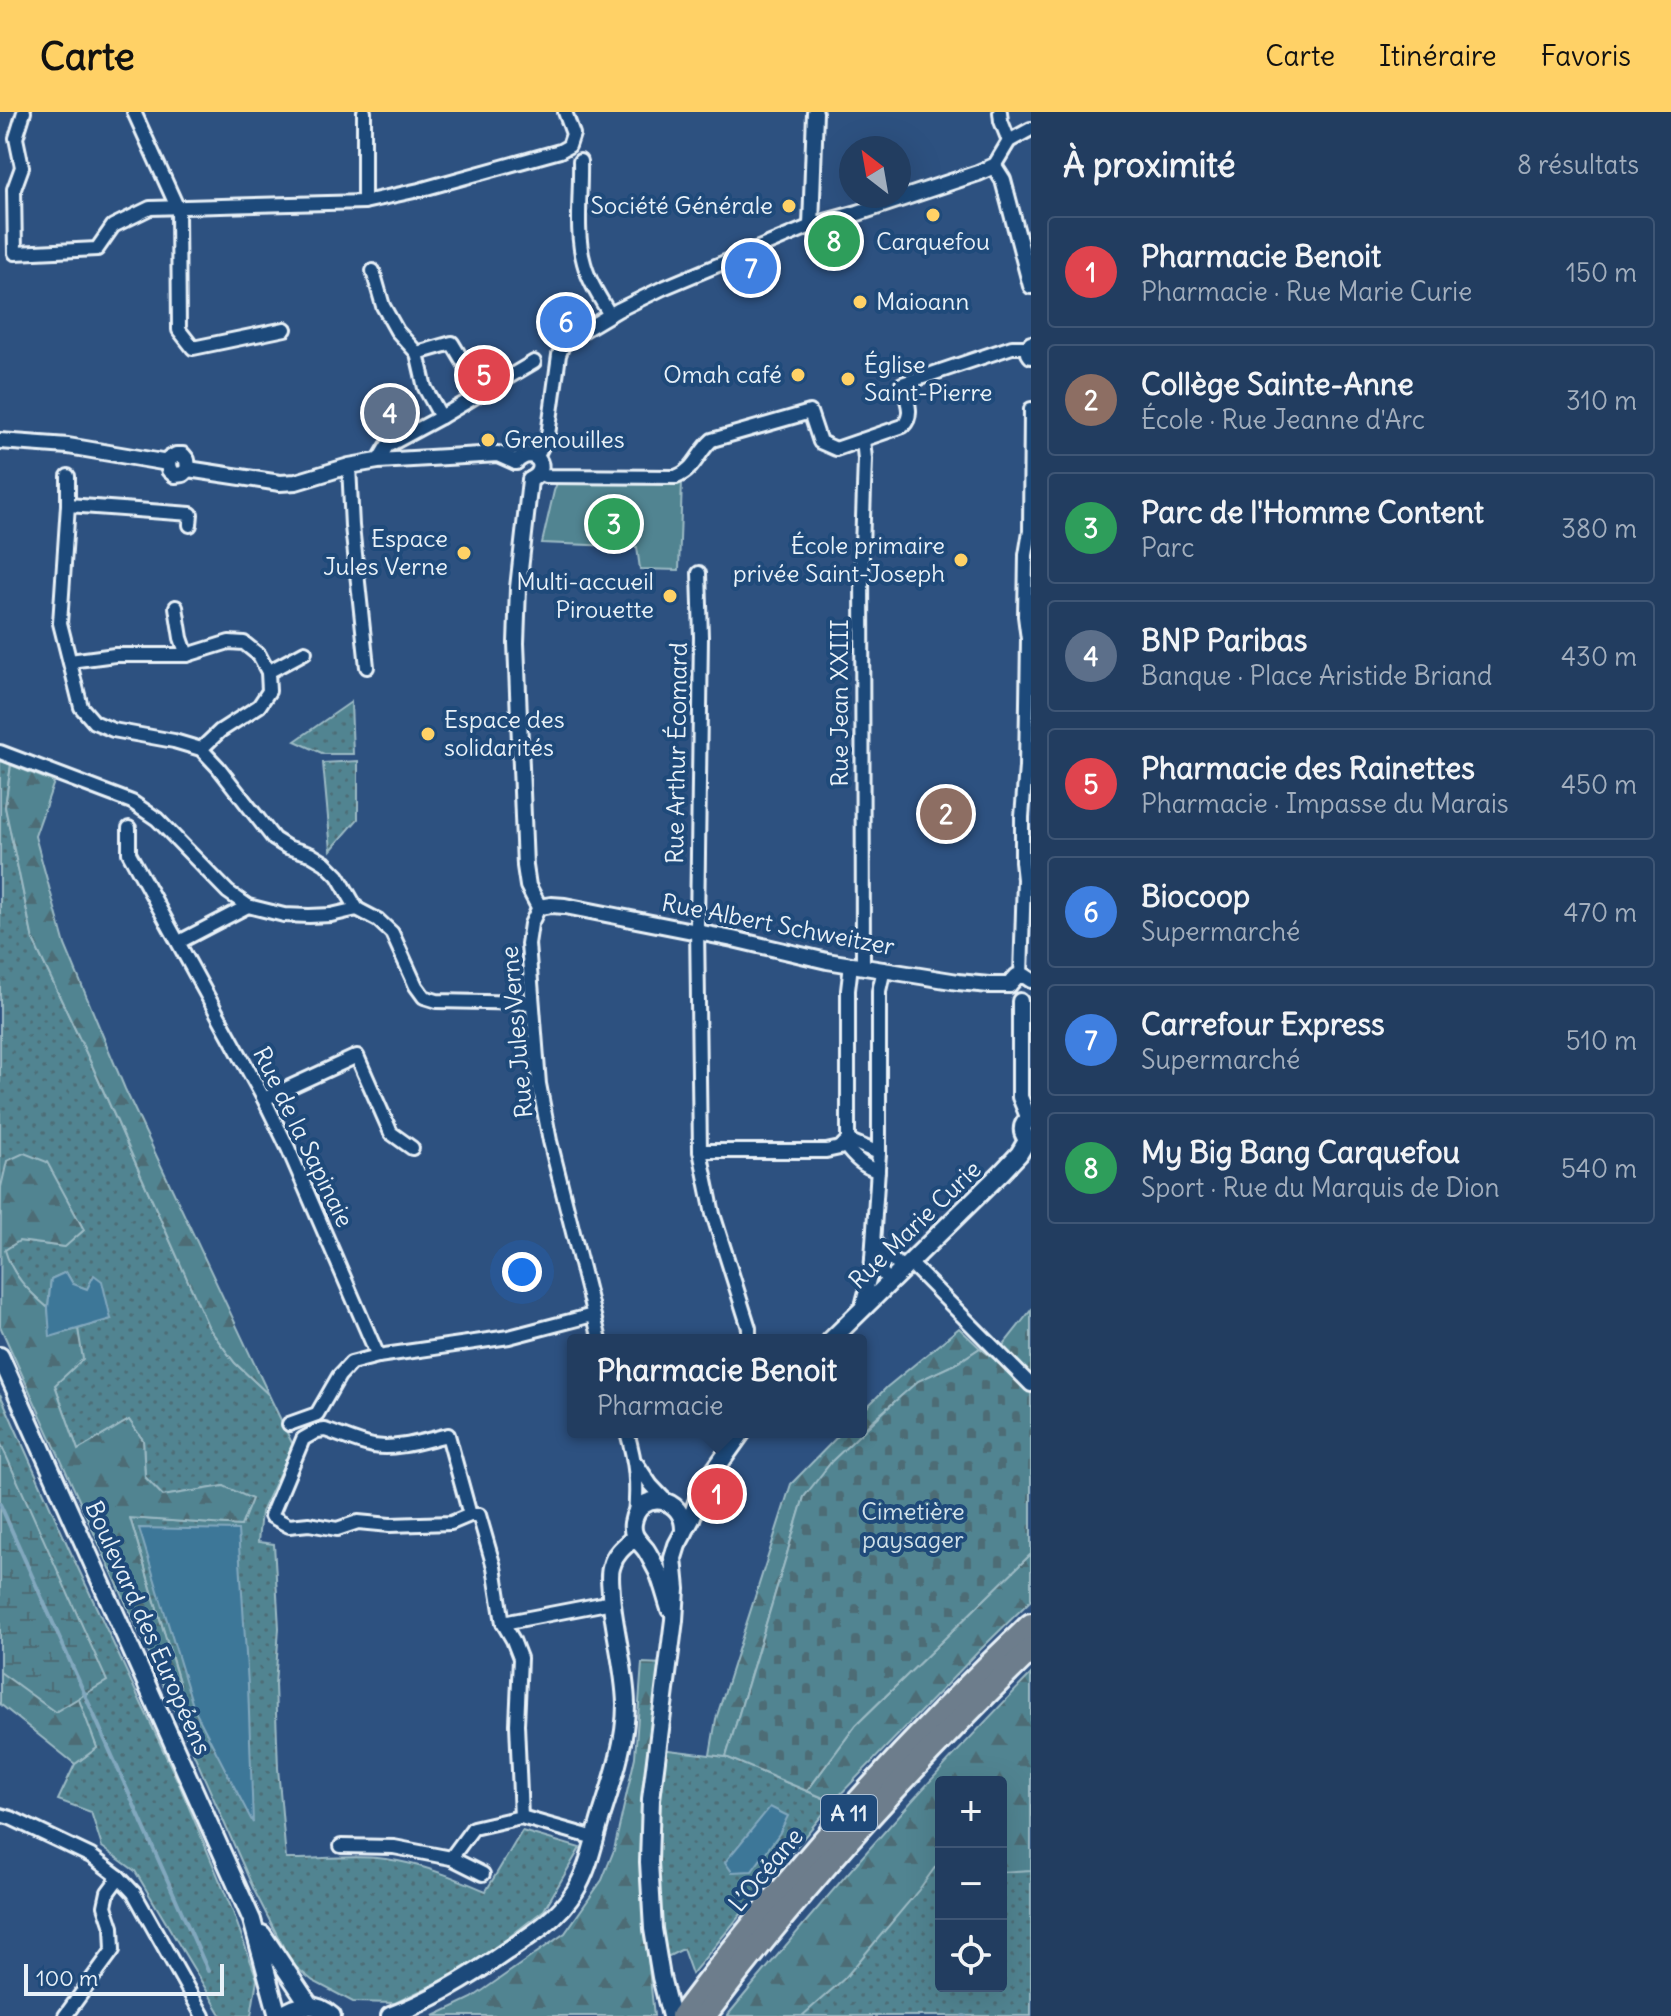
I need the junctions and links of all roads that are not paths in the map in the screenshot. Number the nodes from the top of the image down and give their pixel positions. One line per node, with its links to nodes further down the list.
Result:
1 (24, 112): 14 (street)
2 (134, 112): 12 (street)
3 (364, 112): 11 (street)
4 (565, 112): 11 (street)
5 (815, 112): 13 (street)
6 (1000, 112): 8 (street)
7 (1031, 129): 8 (street)
8 (1009, 141): 10 (street)
9 (580, 161): 18 (street)
10 (994, 166): 13 (street); 17 (street)
11 (364, 202): 12 (street)
12 (178, 209): 14 (street); 19 (street)
13 (811, 226): 18 (street)
14 (15, 253): 15 (street)
15 (0, 254)
16 (373, 271): 21 (street)
17 (1031, 286)
18 (610, 315): 28 (street)
19 (285, 329)
20 (1030, 349): 26 (street)
21 (417, 353): 23 (street); 25 (street)
22 (534, 362): 23 (street)
23 (482, 393): 25 (street)
24 (1031, 409): 49 (street)
25 (441, 417): 29 (street)
26 (863, 440): 33 (street); 52 (street, Rue Jean XXIII)
27 (0, 441): 31 (street)
28 (536, 458): 30 (street); 33 (street)
29 (378, 461): 30 (street); 31 (street)
30 (516, 462): 33 (street)
31 (349, 466): 41 (street)
32 (68, 476): 34 (street)
33 (535, 477): 47 (street)
34 (68, 505): 35 (street); 40 (street)
35 (190, 525)
36 (699, 573): 50 (street, Rue Arthur Écomard)
37 (176, 607): 39 (street)
38 (305, 652): 42 (street)
39 (187, 655): 40 (street); 42 (street)
40 (70, 661): 43 (street)
41 (367, 667)
42 (268, 672): 43 (street)
43 (201, 749): 48 (street)
44 (0, 752): 46 (street)
45 (129, 828): 51 (street, Rue de la Sapinaie)
46 (248, 906): 48 (street); 51 (street)
47 (539, 907): 50 (street, Rue Albert Schweitzer); 57 (street, Rue Jules Verne)
48 (357, 909): 57 (street)
49 (1027, 916): 54 (street)
50 (697, 933): 52 (street, Rue Albert Schweitzer); 63 (street, Rue Arthur Écomard)
51 (179, 942): 58 (street, Rue de la Sapinaie)
52 (857, 965): 53 (street, Rue Albert Schweitzer); 61 (street, Rue Jean XXIII)
53 (884, 969): 55 (street, Rue Albert Schweitzer); 64 (street)
54 (1026, 977): 55 (street)
55 (1009, 985): 56 (street)
56 (1026, 999): 59 (street, Rue Marie Curie)
57 (532, 1003): 71 (street, Rue Jules Verne)
58 (264, 1099): 62 (street); 76 (street, Rue de la Sapinaie)
59 (1030, 1118): 60 (main road, Rue Marie Curie)
60 (1029, 1140): 68 (main road, Rue Marie Curie)
61 (846, 1142): 63 (street); 64 (street); 65 (street)
62 (412, 1148)
63 (700, 1151): 73 (street, Rue Arthur Écomard)
64 (879, 1153): 65 (street)
65 (878, 1171): 66 (street)
66 (874, 1241): 67 (street); 68 (street)
67 (872, 1259): 69 (street); 70 (street)
68 (907, 1265): 69 (main road, Rue Marie Curie); 77 (street)
69 (890, 1283): 70 (main road, Rue Marie Curie)
70 (861, 1311): 74 (main road, Rue Marie Curie)
71 (593, 1315): 72 (street, Rue Jules Verne); 76 (street)
72 (598, 1334)
73 (749, 1334)
74 (837, 1334)
75 (0, 1356): 100 (main road, Boulevard des Européens)
76 (378, 1356): 78 (street)
77 (1031, 1385)
78 (289, 1424)
79 (629, 1438): 81 (street)
80 (738, 1438): 82 (main road)
81 (635, 1461): 83 (street); 85 (street)
82 (702, 1488): 83 (main road); 86 (main road)
83 (670, 1503): 85 (main road); 86 (main road)
84 (470, 1515): 84 (street); 90 (street)
85 (635, 1515): 87 (main road)
86 (681, 1538): 87 (main road); 89 (main road)
87 (640, 1543): 88 (main road); 89 (main road)
88 (612, 1602): 90 (street); 95 (main road)
89 (674, 1620): 107 (main road)
90 (503, 1623): 94 (street)
91 (1031, 1625): 108 (highway, L’Océane / A 11)
92 (1031, 1649): 109 (highway, L’Océane / A 11)
93 (0, 1815): 99 (street)
94 (521, 1817): 95 (street); 97 (street)
95 (595, 1838): 106 (main road)
96 (341, 1846): 97 (street)
97 (451, 1858): 98 (street)
98 (483, 1874)
99 (119, 1877): 102 (street); 103 (street)
100 (252, 1920): 101 (main road, Boulevard des Européens); 104 (main road, Boulevard des Européens)
101 (310, 2006): 104 (main road); 105 (main road)
102 (65, 2016)
103 (203, 2016)
104 (279, 2016)
105 (332, 2016)
106 (390, 2016)
107 (671, 2016)
108 (682, 2016)
109 (704, 2016)

